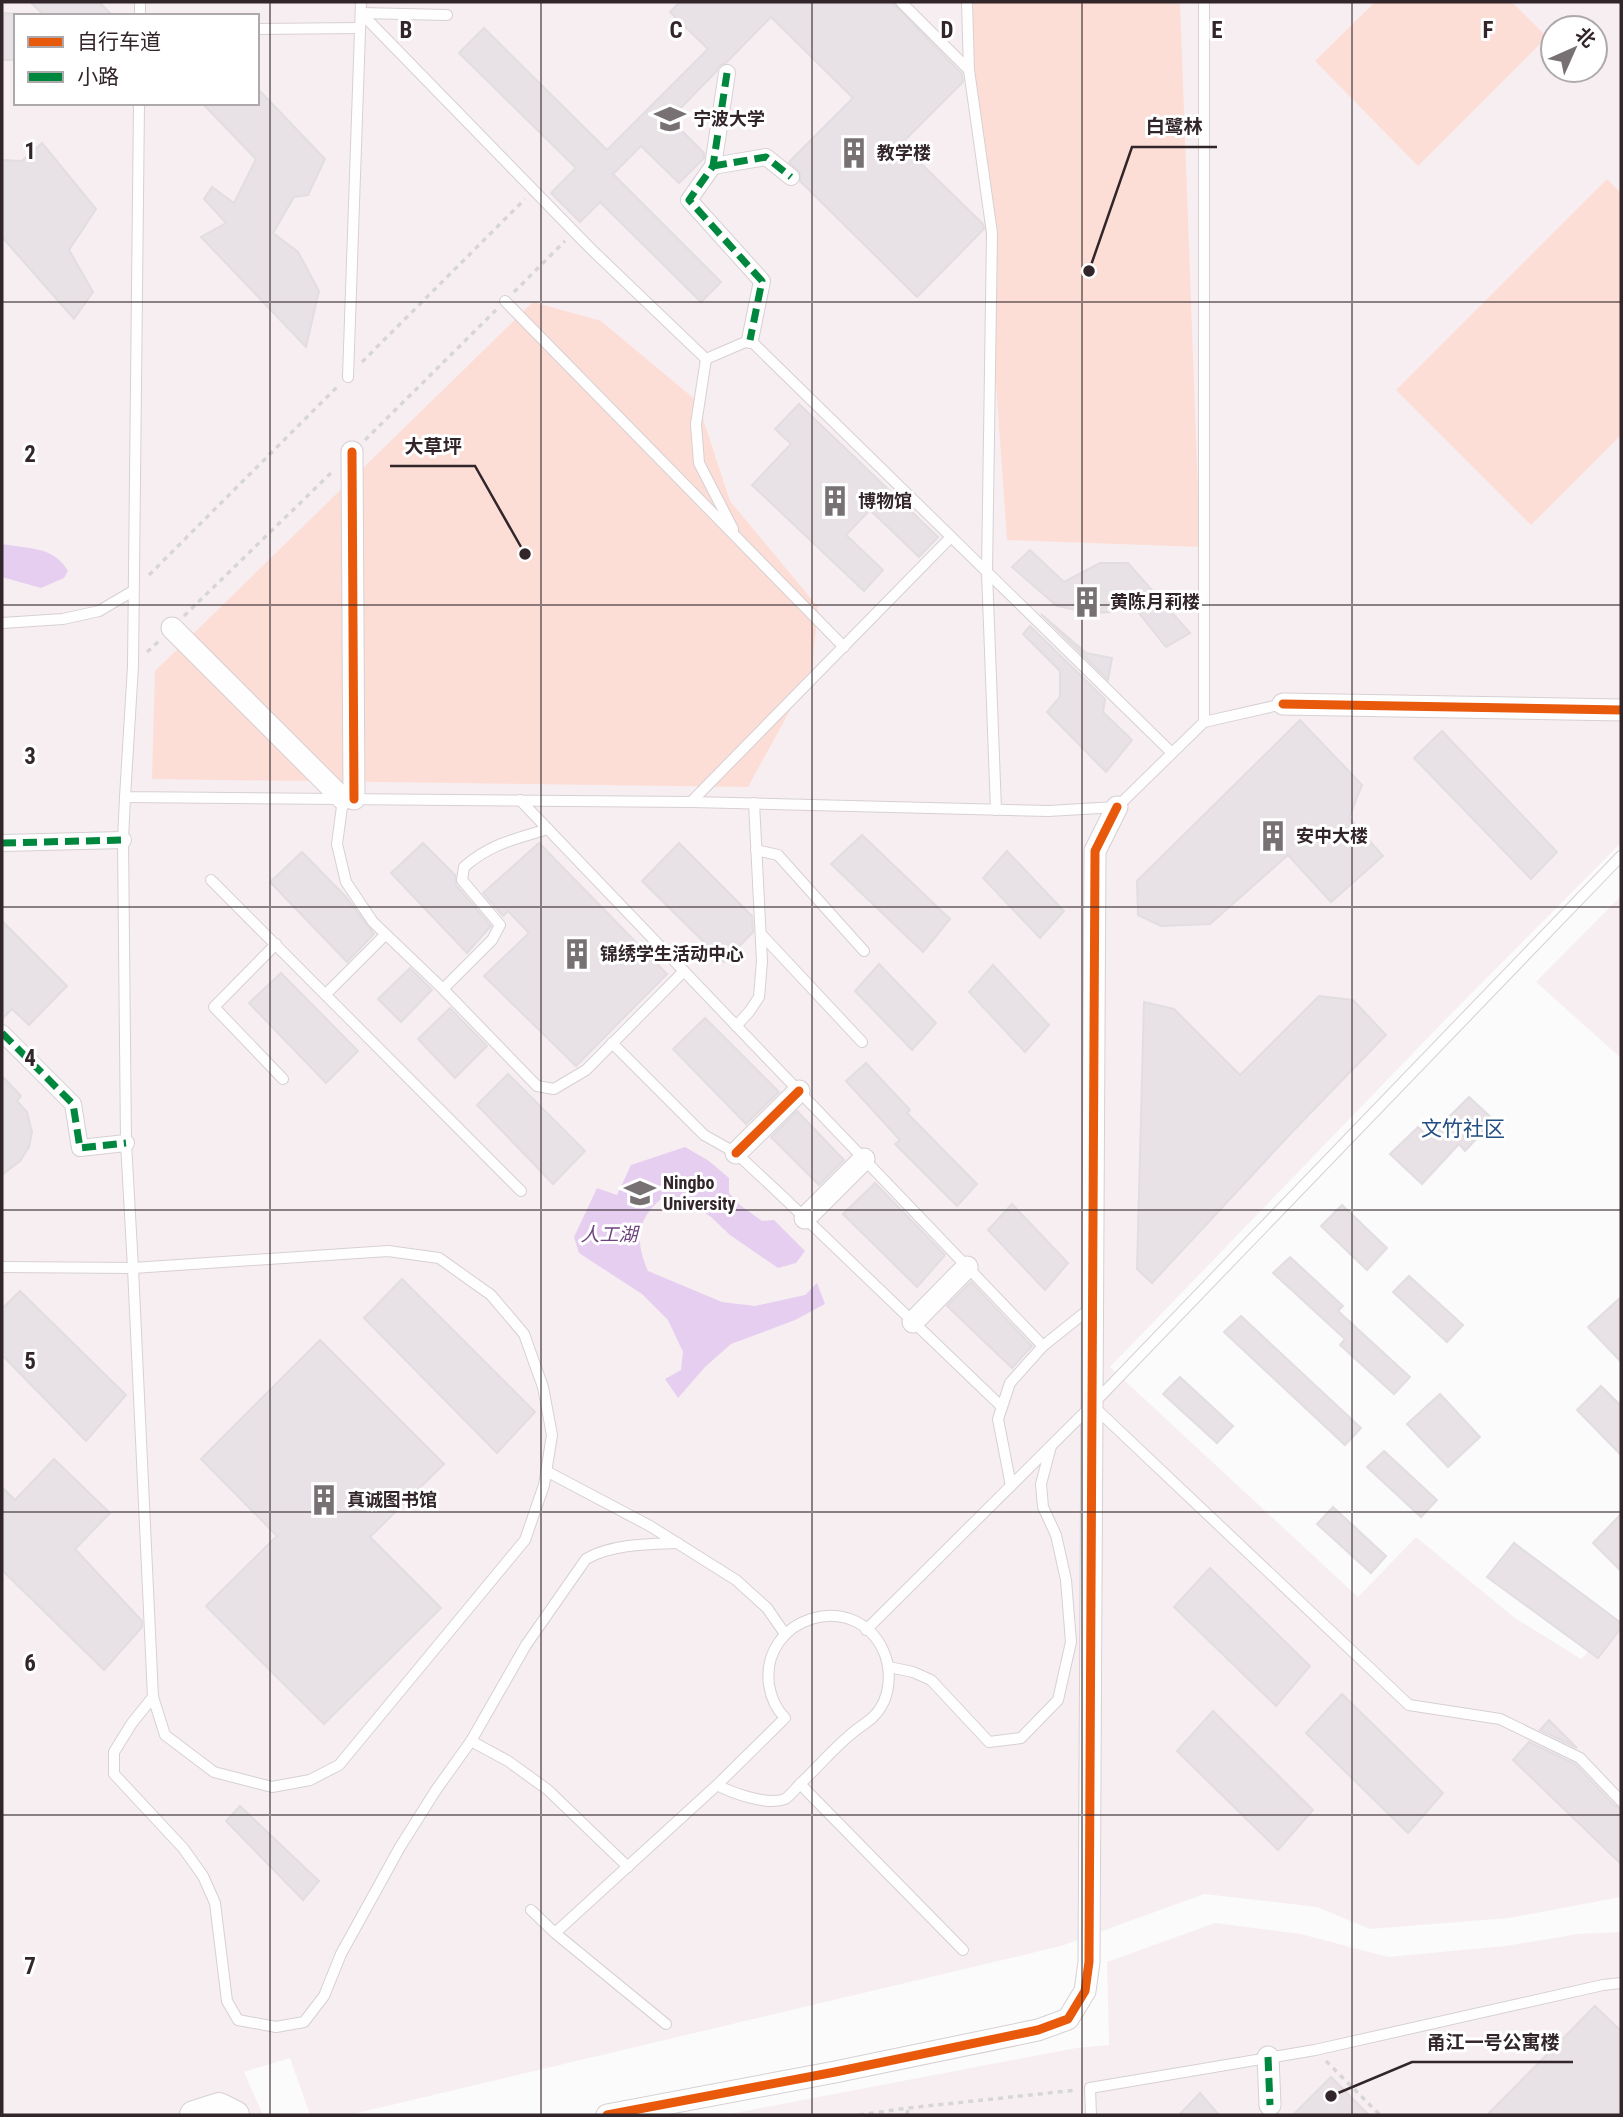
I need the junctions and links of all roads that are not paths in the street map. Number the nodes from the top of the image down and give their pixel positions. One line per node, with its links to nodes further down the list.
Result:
1 (901, 2): 8 (lane)
2 (967, 2): 8 (lane)
3 (1204, 2): 27 (lane)
4 (361, 7): 5 (lane); 6 (lane); 15 (lane)
5 (447, 15)
6 (360, 28): 7 (lane); 16 (lane)
7 (259, 29)
8 (969, 71): 20 (lane)
9 (727, 73): 11 (street)
10 (139, 105): 21 (lane)
11 (712, 166): 12 (street); 14 (street)
12 (791, 177)
13 (505, 301): 19 (lane)
14 (750, 340): 15 (lane); 18 (lane)
15 (706, 359): 19 (lane)
16 (348, 377)
17 (352, 453): 30 (street)
18 (951, 537): 20 (lane); 24 (lane)
19 (739, 539): 24 (lane)
20 (988, 572): 28 (lane); 35 (lane)
21 (133, 591): 22 (lane); 29 (lane)
22 (2, 623)
23 (172, 628): 30 (street)
24 (844, 646): 32 (lane)
25 (1283, 704): 26 (street); 27 (lane)
26 (1621, 710)
27 (1204, 722): 28 (lane)
28 (1172, 753): 34 (lane)
29 (125, 797): 30 (lane); 37 (lane)
30 (348, 799): 31 (lane); 43 (lane)
31 (520, 800): 32 (lane); 36 (lane)
32 (691, 802): 33 (lane)
33 (754, 803): 35 (lane); 39 (lane)
34 (1117, 807): 35 (lane); 63 (street)
35 (996, 810)
36 (548, 829): 46 (lane); 47 (lane)
37 (123, 840): 38 (street); 55 (lane)
38 (2, 843)
39 (756, 850): 42 (lane); 45 (lane)
40 (1621, 856): 66 (lane)
41 (211, 880): 44 (lane)
42 (761, 934): 49 (lane); 51 (lane)
43 (385, 935): 47 (lane); 48 (lane)
44 (276, 944): 48 (lane); 53 (lane)
45 (864, 951)
46 (684, 971): 49 (lane); 52 (lane)
47 (443, 989): 52 (lane)
48 (326, 994): 58 (lane)
49 (736, 1026): 54 (lane)
50 (2, 1033): 55 (street)
51 (862, 1042)
52 (612, 1043): 56 (lane)
53 (283, 1079)
54 (799, 1091): 56 (street); 57 (lane)
55 (125, 1143): 62 (lane)
56 (736, 1153): 59 (lane)
57 (864, 1159): 59 (street); 61 (lane)
58 (521, 1191)
59 (805, 1218): 64 (lane)
60 (2, 1267): 62 (lane)
61 (967, 1267): 64 (street); 65 (lane)
62 (133, 1268): 69 (lane); 75 (lane)
63 (1093, 1306): 65 (lane); 66 (street)
64 (914, 1322): 67 (lane)
65 (1042, 1346): 67 (lane)
66 (1092, 1405): 68 (lane); 79 (lane); 90 (street)
67 (1002, 1407): 70 (lane)
68 (1051, 1446): 70 (lane); 74 (lane)
69 (546, 1471): 71 (lane); 75 (lane)
70 (1012, 1486): 72 (lane)
71 (678, 1543): 73 (lane); 76 (lane)
72 (866, 1630): 73 (lane); 74 (lane)
73 (785, 1634): 78 (lane)
74 (889, 1667): 77 (lane)
75 (153, 1697): 76 (lane)
76 (471, 1741): 80 (lane)
77 (800, 1784): 78 (lane); 83 (lane)
78 (718, 1785): 80 (lane)
79 (1621, 1801)
80 (628, 1867): 82 (lane)
81 (531, 1910): 82 (lane)
82 (555, 1933): 85 (lane)
83 (963, 1950)
84 (1621, 1983): 86 (lane)
85 (666, 2024)
86 (1268, 2057): 87 (street); 91 (lane)
87 (1270, 2105)
88 (194, 2115): 89 (street)
89 (235, 2115)
90 (607, 2115)
91 (1091, 2115)

